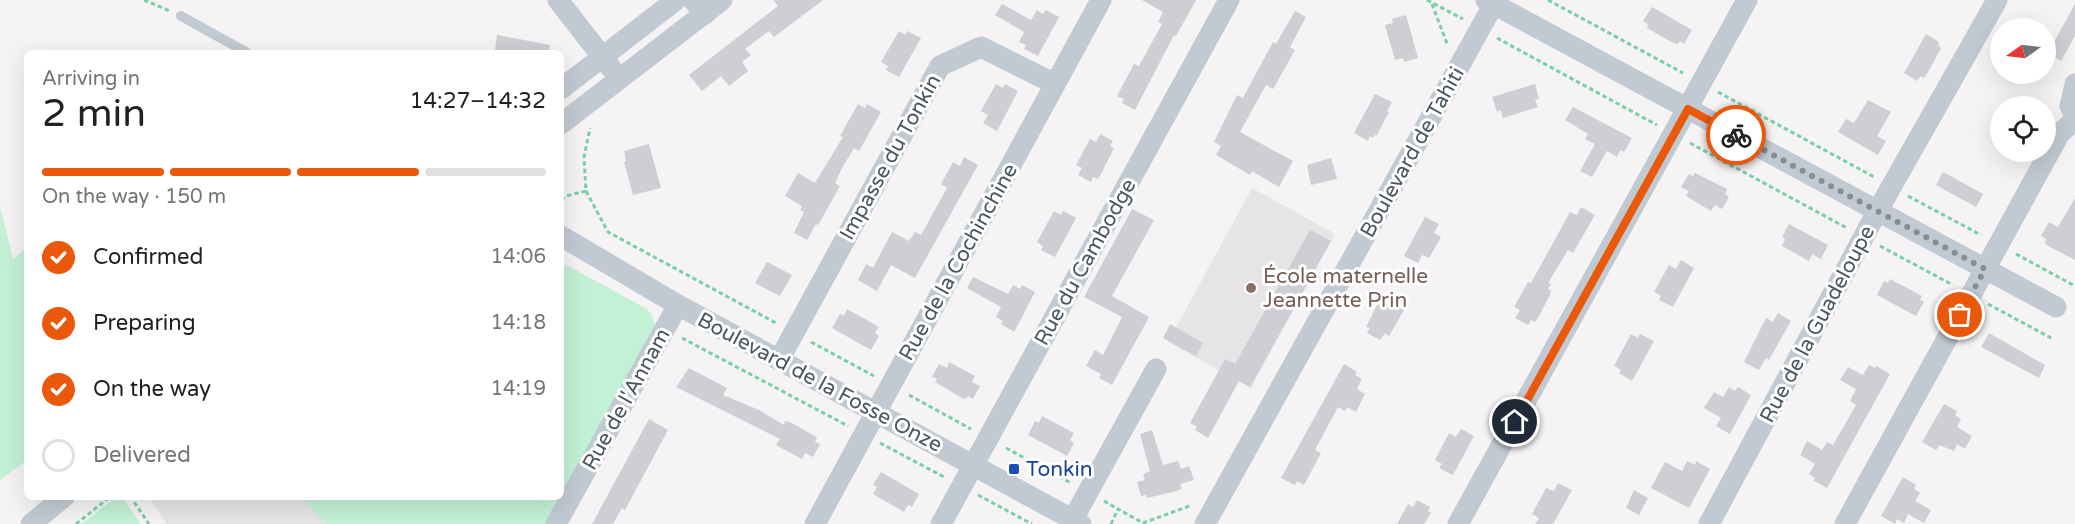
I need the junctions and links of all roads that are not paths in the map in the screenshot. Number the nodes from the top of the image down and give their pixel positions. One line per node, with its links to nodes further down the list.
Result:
1 (558, 0): 12 (street)
2 (676, 0): 12 (street)
3 (722, 0): 9 (street)
4 (1101, 0): 14 (street, Rue de la Cochinchine)
5 (1229, 0): 29 (street, Rue du Cambodge)
6 (1747, 0): 17 (street)
7 (1997, 0): 21 (street, Rue de la Guadeloupe)
8 (1491, 1): 17 (street); 36 (street, Boulevard de Tahiti)
9 (699, 7): 13 (street)
10 (181, 16): 11 (lane)
11 (242, 50)
12 (603, 57): 13 (street); 16 (street)
13 (619, 80): 20 (street)
14 (1055, 84): 26 (street, Impasse du Tonkin); 28 (street, Rue de la Cochinchine)
15 (2075, 84): 18 (street)
16 (564, 87)
17 (1688, 109): 21 (street); 37 (street)
18 (2075, 115)
19 (2075, 120): 23 (street)
20 (564, 122)
21 (1877, 212): 23 (street); 38 (street, Rue de la Guadeloupe)
22 (564, 238): 24 (street, Boulevard de la Fosse Onze)
23 (1985, 269): 25 (street); 39 (street)
24 (678, 305): 26 (street, Boulevard de la Fosse Onze); 33 (street, Rue de l'Annam)
25 (2056, 307)
26 (780, 360): 28 (street, Boulevard de la Fosse Onze)
27 (1156, 369): 31 (street)
28 (876, 413): 29 (street, Boulevard de la Fosse Onze); 34 (street, Rue de la Cochinchine)
29 (974, 466): 31 (street, Boulevard de la Fosse Onze); 35 (street, Rue du Cambodge)
30 (60, 500): 32 (street)
31 (1077, 522)
32 (31, 524)
33 (556, 524)
34 (814, 524)
35 (941, 524)
36 (1205, 524)
37 (1458, 524)
38 (1709, 524)
39 (1845, 524)

